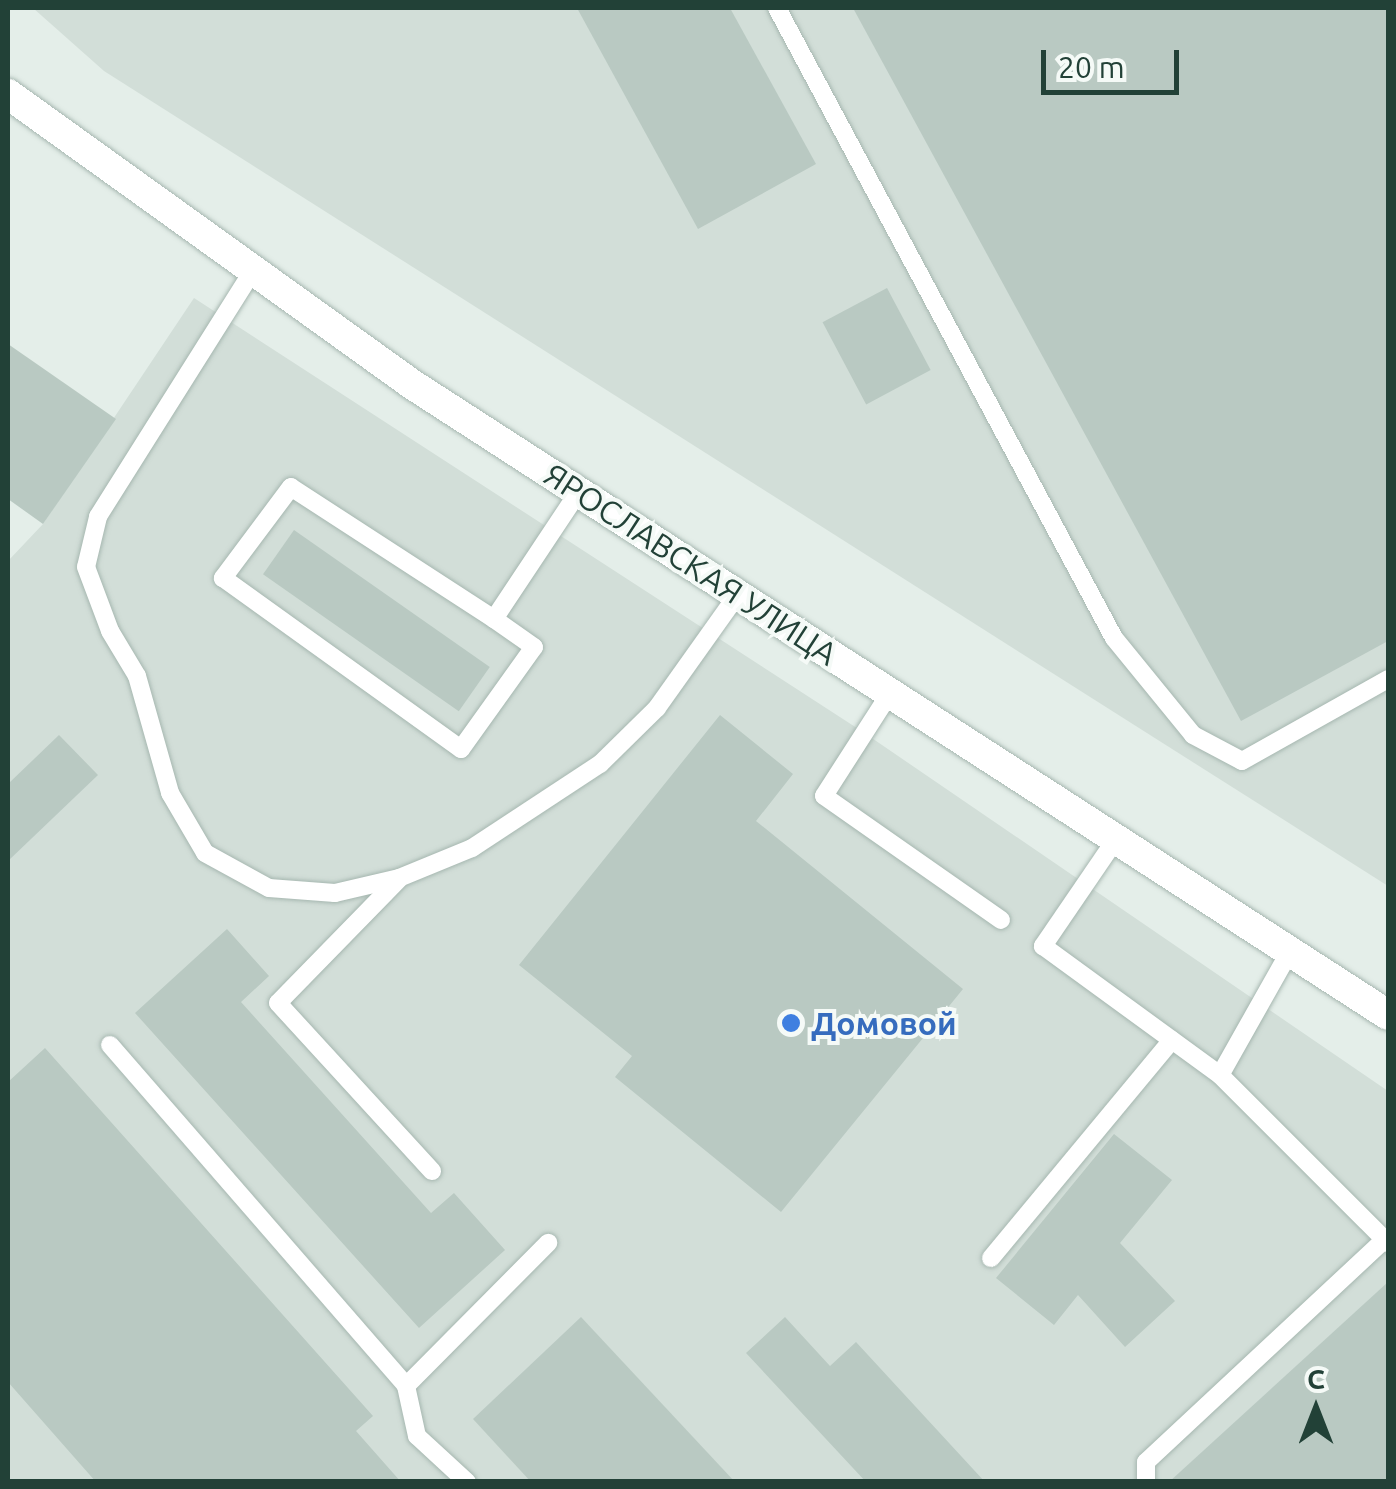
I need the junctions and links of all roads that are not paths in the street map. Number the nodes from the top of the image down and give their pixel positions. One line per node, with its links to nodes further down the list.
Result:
1 (777, 8): 7 (lane)
2 (8, 94): 3 (street, ЯРОСЛАВСКАЯ УЛИЦА)
3 (252, 272): 4 (street, ЯРОСЛАВСКАЯ УЛИЦА); 10 (lane)
4 (578, 491): 5 (street, ЯРОСЛАВСКАЯ УЛИЦА); 6 (lane)
5 (738, 594): 8 (street, ЯРОСЛАВСКАЯ УЛИЦА); 10 (lane)
6 (494, 620): 6 (lane)
7 (1388, 679)
8 (890, 693): 9 (street, ЯРОСЛАВСКАЯ УЛИЦА); 11 (lane)
9 (1116, 839): 12 (street, ЯРОСЛАВСКАЯ УЛИЦА); 14 (lane)
10 (400, 878): 17 (lane)
11 (1001, 920)
12 (1290, 951): 13 (street, ЯРОСЛАВСКАЯ УЛИЦА); 16 (lane)
13 (1388, 1015)
14 (1172, 1040): 16 (lane); 20 (lane)
15 (110, 1045): 21 (lane)
16 (1220, 1075): 18 (lane)
17 (432, 1171)
18 (1386, 1241): 23 (lane)
19 (548, 1244): 21 (lane)
20 (991, 1258)
21 (406, 1386): 22 (lane)
22 (467, 1482)
23 (1146, 1482)

